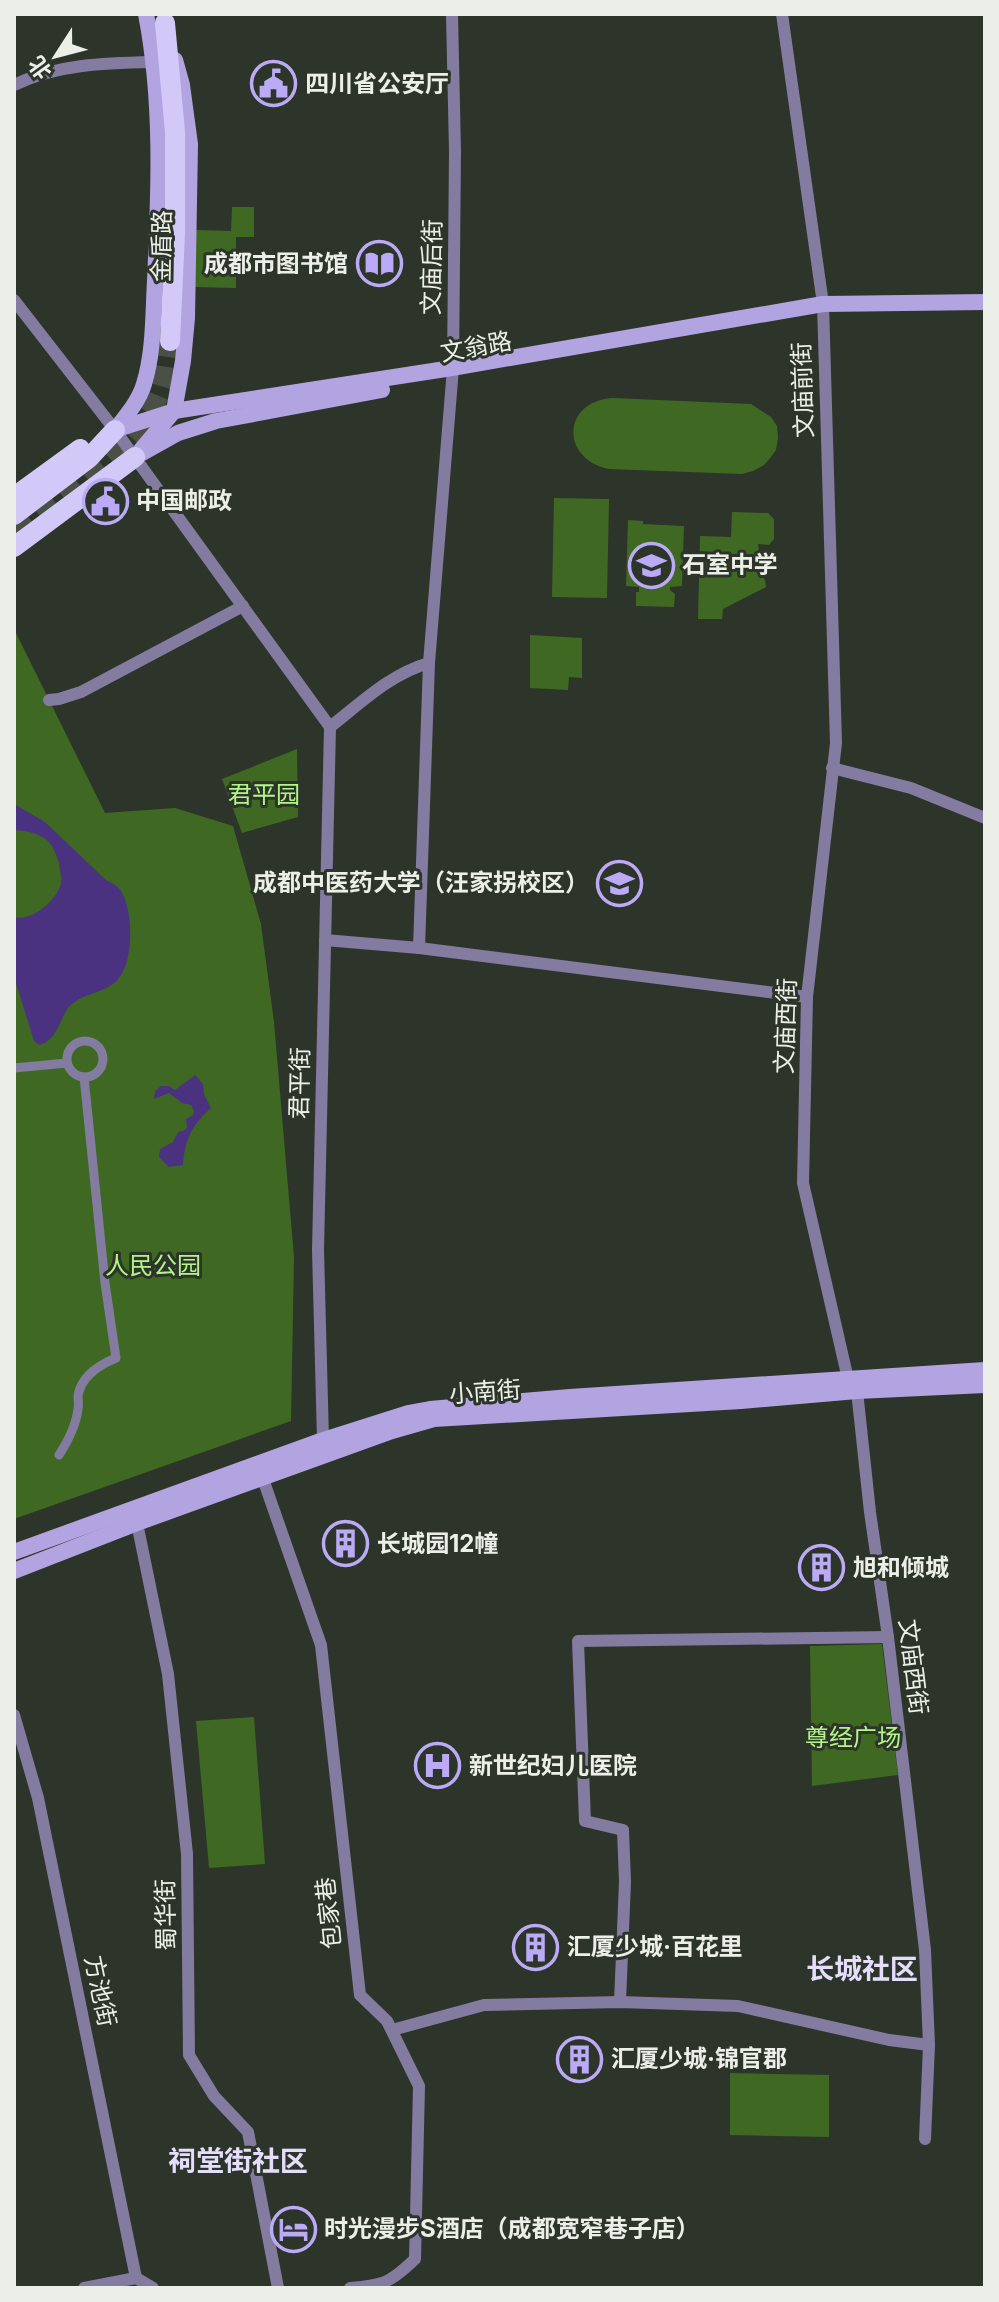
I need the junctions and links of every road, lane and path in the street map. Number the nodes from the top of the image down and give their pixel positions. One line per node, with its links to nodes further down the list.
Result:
1 (452, 14): 11 (street, 文庙后街)
2 (782, 14): 8 (street, 文庙前街)
3 (158, 17): 4 (main road, 金盾路); 10 (main road, 金盾路); 12 (main road, 金盾路)
4 (153, 62): 5 (street); 13 (main road, 金盾路)
5 (14, 85)
6 (14, 300): 13 (street)
7 (985, 302): 8 (main road, 文翁路)
8 (823, 309): 9 (main road, 文翁路); 11 (main road, 文翁路); 22 (street, 文庙前街)
9 (985, 313)
10 (170, 341)
11 (452, 372): 12 (main road, 文翁路); 14 (main road, 文翁路); 19 (street, 文庙后街)
12 (174, 411): 13 (main road, 文翁路); 14 (main road)
13 (115, 430): 14 (street); 15 (main road, 文翁路); 16 (main road, 文翁路)
14 (135, 457): 17 (main road, 文翁路); 18 (street)
15 (14, 497)
16 (14, 515)
17 (14, 547)
18 (243, 606): 20 (street); 21 (street)
19 (429, 663): 21 (street); 25 (street, 文庙后街)
20 (49, 700)
21 (330, 727): 24 (street, 君平街)
22 (832, 768): 23 (street); 26 (street, 文庙西街)
23 (985, 818)
24 (325, 940): 25 (street); 33 (street, 君平街)
25 (419, 948): 26 (street)
26 (807, 997): 31 (street, 文庙西街)
27 (67, 1063): 28 (street); 29 (street); 29 (street)
28 (14, 1068)
29 (84, 1077): 34 (street)
30 (985, 1370): 31 (main road, 小南街)
31 (852, 1385): 32 (main road, 小南街); 33 (main road, 小南街); 35 (main road, 小南街); 39 (street, 文庙西街)
32 (985, 1385)
33 (323, 1440): 37 (main road, 小南街)
34 (59, 1455)
35 (263, 1479): 36 (main road, 小南街); 42 (street, 包家巷)
36 (137, 1523): 38 (main road, 小南街); 49 (street, 蜀华街)
37 (14, 1552)
38 (14, 1571)
39 (888, 1637): 41 (street); 43 (street, 文庙西街)
40 (14, 1715): 45 (street, 方池街)
41 (620, 2002): 42 (street); 43 (street)
42 (392, 2030): 46 (street, 包家巷)
43 (929, 2045): 44 (street, 文庙西街)
44 (925, 2139)
45 (136, 2278): 47 (street); 48 (street)
46 (396, 2283): 50 (street, 包家巷)
47 (84, 2288)
48 (153, 2288)
49 (278, 2288)
50 (350, 2288)

